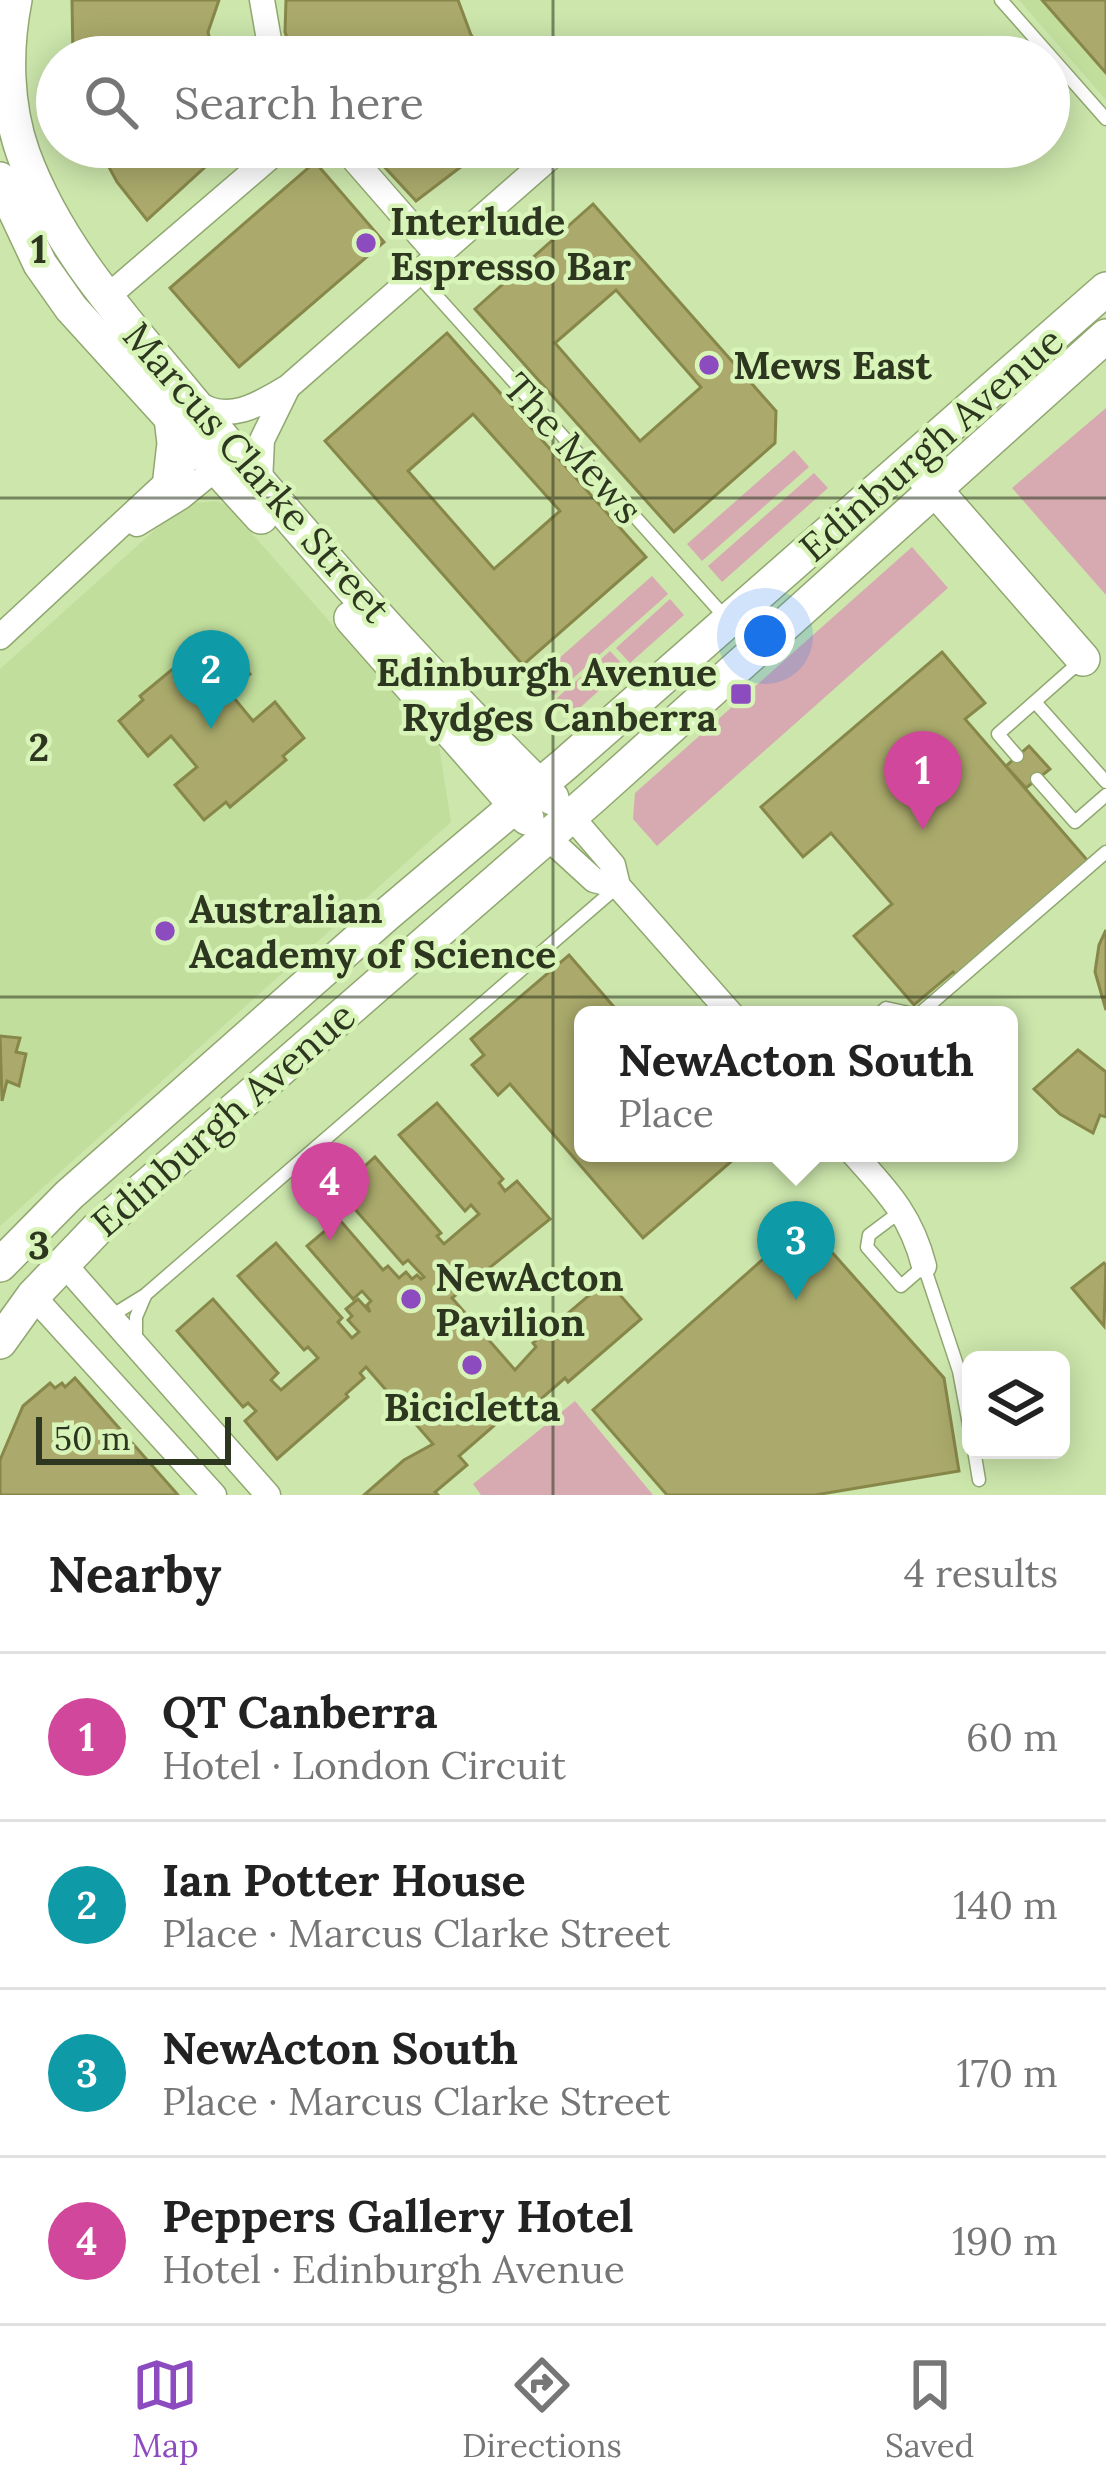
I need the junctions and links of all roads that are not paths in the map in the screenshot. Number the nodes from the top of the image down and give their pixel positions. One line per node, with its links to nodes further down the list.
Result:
1 (15, 0): 8 (main road, Marcus Clarke Street)
2 (262, 0): 4 (street)
3 (1001, 0): 5 (lane)
4 (268, 36)
5 (1033, 36)
6 (1070, 78): 7 (lane)
7 (1106, 119)
8 (8, 135): 16 (main road, Marcus Clarke Street)
9 (258, 168): 16 (street)
10 (361, 168): 13 (street)
11 (538, 168): 13 (street)
12 (0, 179): 18 (main road, Marcus Clarke Street)
13 (438, 256): 14 (street)
14 (417, 274): 19 (street); 29 (lane, The Mews)
15 (1106, 289): 21 (main road, Edinburgh Avenue)
16 (107, 297): 18 (main road); 20 (main road, Marcus Clarke Street)
17 (1106, 336): 23 (main road, Edinburgh Avenue)
18 (134, 378): 20 (main road, Marcus Clarke Street)
19 (288, 387): 20 (street); 26 (street)
20 (179, 407): 22 (main road, Marcus Clarke Street); 25 (main road)
21 (942, 435): 23 (main road); 24 (main road, Edinburgh Avenue)
22 (218, 453): 25 (street); 26 (main road, Marcus Clarke Street); 28 (street); 36 (main road, Marcus Clarke Street)
23 (965, 461): 27 (main road, Edinburgh Avenue)
24 (910, 462): 27 (main road); 29 (main road, Edinburgh Avenue)
25 (170, 478): 28 (street)
26 (260, 482): 36 (main road, Marcus Clarke Street)
27 (936, 489): 31 (main road); 38 (main road, Edinburgh Avenue)
28 (104, 544): 30 (street)
29 (729, 622): 36 (main road, Edinburgh Avenue)
30 (0, 637)
31 (1083, 659): 32 (lane)
32 (1035, 702): 33 (lane); 35 (lane)
33 (1017, 756)
34 (1037, 779): 37 (lane)
35 (1106, 782)
36 (526, 795): 38 (main road, Marcus Clarke Street); 45 (main road, Edinburgh Avenue)
37 (1104, 801)
38 (559, 826): 40 (street, Marcus Clarke Street); 46 (main road, Edinburgh Avenue)
39 (1106, 851): 42 (lane)
40 (618, 886): 41 (street, Marcus Clarke Street); 49 (lane)
41 (723, 1006)
42 (928, 1006)
43 (861, 1162): 44 (street)
44 (902, 1210): 48 (street); 48 (lane)
45 (31, 1232): 46 (main road); 47 (main road, Edinburgh Avenue)
46 (63, 1263): 50 (main road, Edinburgh Avenue); 51 (street)
47 (1, 1264): 50 (main road)
48 (925, 1266): 55 (lane)
49 (146, 1295): 51 (lane); 53 (lane)
50 (33, 1296): 52 (main road, Edinburgh Avenue); 54 (street)
51 (111, 1317): 53 (street); 54 (street)
52 (0, 1342)
53 (137, 1347): 59 (street)
54 (97, 1367): 58 (street)
55 (962, 1387)
56 (976, 1459): 57 (lane)
57 (980, 1480)
58 (214, 1495)
59 (268, 1495)

